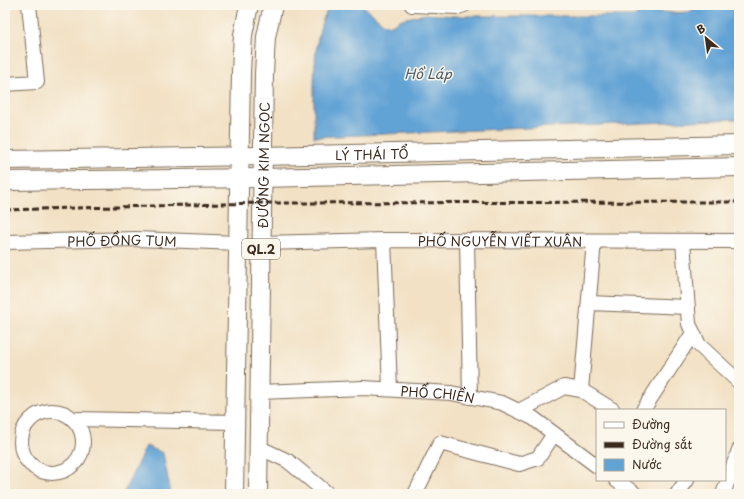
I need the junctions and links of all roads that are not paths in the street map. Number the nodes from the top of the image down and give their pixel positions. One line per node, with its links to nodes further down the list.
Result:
1 (29, 5): 6 (street)
2 (249, 5): 9 (main road, ĐƯỜNG KIM NGỌC / QL.2)
3 (273, 5): 8 (main road, ĐƯỜNG KIM NGỌC / QL.2)
4 (412, 5): 5 (street)
5 (464, 5)
6 (5, 84)
7 (739, 145): 8 (main road, LÝ THÁI TỔ)
8 (262, 156): 9 (main road, LÝ THÁI TỔ); 12 (main road, ĐƯỜNG KIM NGỌC / QL.2)
9 (239, 157): 10 (main road, LÝ THÁI TỔ); 13 (main road, ĐƯỜNG KIM NGỌC / QL.2)
10 (5, 160)
11 (739, 167): 12 (main road, LÝ THÁI TỔ)
12 (262, 178): 13 (main road, LÝ THÁI TỔ); 22 (main road, ĐƯỜNG KIM NGỌC / QL.2)
13 (239, 179): 14 (main road, LÝ THÁI TỔ); 21 (main road, ĐƯỜNG KIM NGỌC / QL.2)
14 (5, 182)
15 (384, 240): 16 (street, PHỐ NGUYỄN VIẾT XUÂN); 22 (street, PHỐ NGUYỄN VIẾT XUÂN); 27 (street)
16 (467, 240): 17 (street, PHỐ NGUYỄN VIẾT XUÂN); 30 (street)
17 (594, 241): 18 (street, PHỐ NGUYỄN VIẾT XUÂN); 23 (street)
18 (684, 241): 19 (street, PHỐ NGUYỄN VIẾT XUÂN); 24 (street)
19 (739, 241)
20 (5, 242): 21 (street, PHỐ ĐỒNG TUM)
21 (238, 243): 35 (main road, ĐƯỜNG KIM NGỌC / QL.2)
22 (261, 243): 29 (main road, ĐƯỜNG KIM NGỌC / QL.2)
23 (588, 303): 24 (street); 28 (street)
24 (688, 307): 25 (street)
25 (693, 333): 26 (street); 32 (street)
26 (739, 382)
27 (390, 389): 29 (street, PHỐ CHIỀN); 30 (street, PHỐ CHIỀN)
28 (581, 390): 31 (street); 33 (street)
29 (259, 392): 37 (main road, ĐƯỜNG KIM NGỌC / QL.2)
30 (470, 397): 33 (street, PHỐ CHIỀN)
31 (611, 409)
32 (644, 409)
33 (519, 412): 36 (street, PHỐ CHIỀN)
34 (73, 419): 34 (street); 35 (street)
35 (236, 422): 42 (main road, ĐƯỜNG KIM NGỌC / QL.2)
36 (554, 434): 39 (street, PHỐ CHIỀN); 45 (street)
37 (258, 447): 43 (main road, ĐƯỜNG KIM NGỌC / QL.2); 44 (street)
38 (739, 450): 48 (street)
39 (596, 465)
40 (617, 481): 46 (street)
41 (686, 481): 47 (street)
42 (234, 494)
43 (258, 494)
44 (328, 494)
45 (415, 494)
46 (635, 494)
47 (677, 494)
48 (723, 494)

